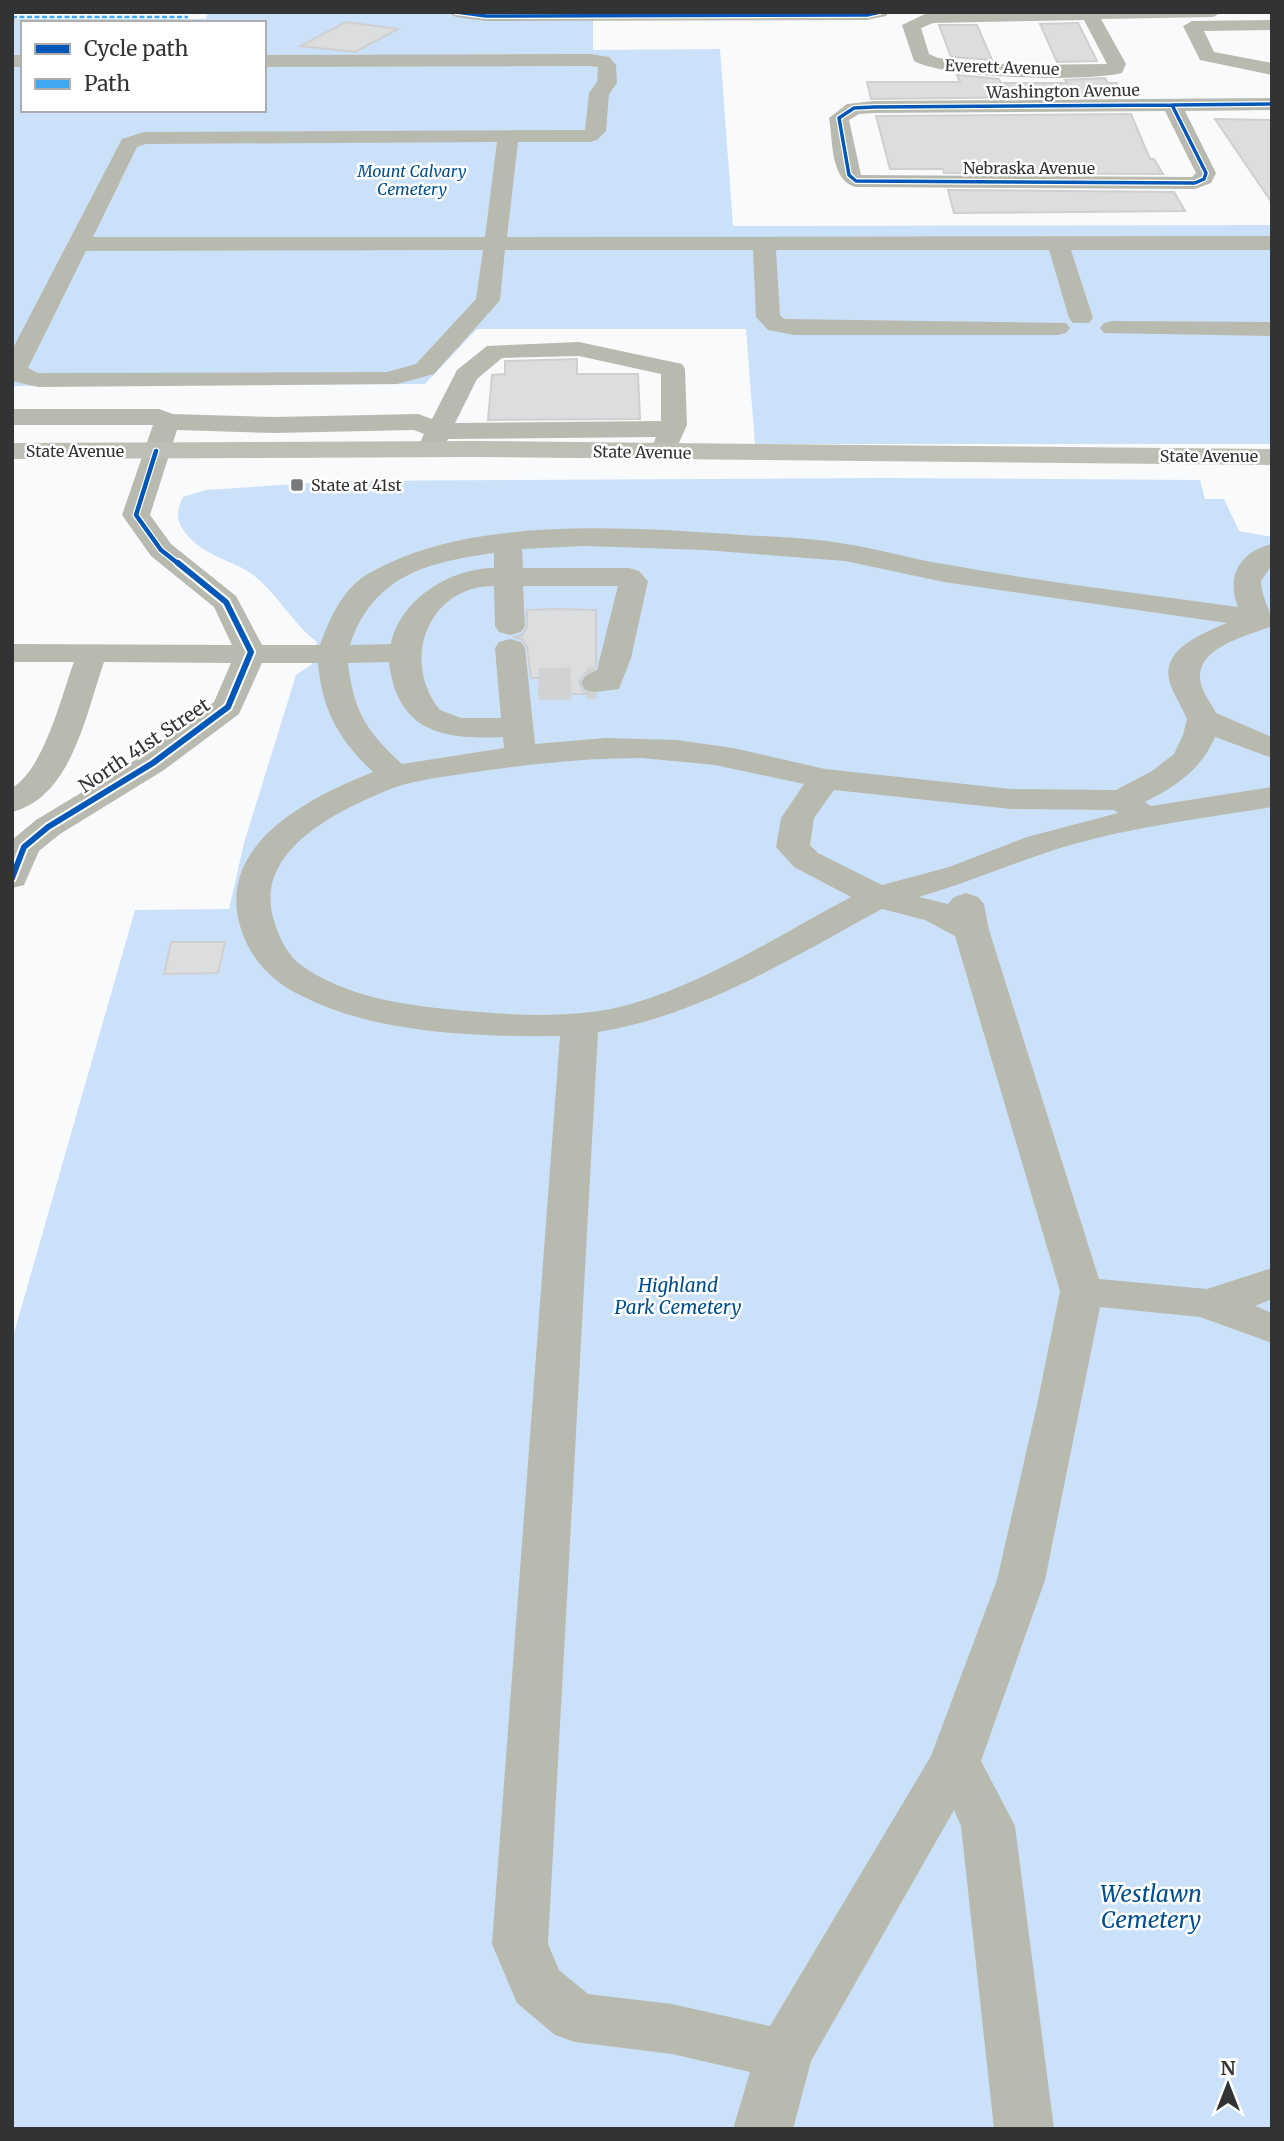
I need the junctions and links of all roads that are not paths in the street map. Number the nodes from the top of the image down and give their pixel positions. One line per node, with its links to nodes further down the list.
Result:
1 (880, 12): 3 (street)
2 (1213, 12): 5 (street, Everett Avenue)
3 (464, 14)
4 (1004, 17): 5 (street, Everett Avenue); 8 (street); 8 (street, Everett Avenue)
5 (1091, 17): 8 (street, Everett Avenue)
6 (1272, 25): 9 (street)
7 (266, 61): 12 (street)
8 (1027, 69)
9 (1272, 69)
10 (1172, 104): 11 (street, Washington Avenue); 13 (street, Washington Avenue); 13 (street, Nebraska Avenue)
11 (1272, 104)
12 (508, 138): 14 (street); 18 (street)
13 (856, 181)
14 (495, 242): 15 (street); 18 (street); 18 (street)
15 (764, 242): 16 (street); 20 (street)
16 (1058, 243): 17 (street); 19 (street)
17 (1272, 243)
18 (78, 244)
19 (1081, 318): 20 (street); 21 (street)
20 (1058, 328): 21 (street)
21 (1112, 328): 22 (street)
22 (1272, 329)
23 (12, 416): 24 (street)
24 (167, 422): 25 (street); 29 (street)
25 (434, 440): 26 (main road, State Avenue); 26 (street); 29 (main road, State Avenue)
26 (668, 440): 28 (main road, State Avenue)
27 (12, 452): 29 (main road, State Avenue)
28 (1272, 457)
29 (152, 463): 30 (main road, State Avenue); 31 (main road, State Avenue); 38 (street)
30 (1272, 473)
31 (12, 476)
32 (507, 544): 34 (street); 35 (street); 42 (street)
33 (1272, 552): 36 (street)
34 (509, 576): 41 (street); 43 (street); 45 (street)
35 (1154, 605): 36 (street); 37 (street)
36 (1265, 619): 37 (street)
37 (1200, 646): 44 (street)
38 (251, 652): 40 (street); 42 (street); 52 (street, North 41st Street)
39 (12, 653): 40 (street)
40 (92, 653): 50 (street)
41 (405, 653): 42 (street); 45 (street)
42 (331, 654): 47 (street)
43 (596, 683)
44 (1203, 719): 46 (street); 51 (street)
45 (519, 741): 47 (street); 48 (street)
46 (1272, 748)
47 (395, 775): 56 (street)
48 (825, 779): 51 (street); 54 (street)
49 (1272, 797): 51 (street)
50 (12, 802)
51 (1133, 809): 53 (street)
52 (16, 858)
53 (961, 874): 54 (street); 55 (street)
54 (878, 897): 55 (street); 56 (street)
55 (971, 930): 58 (street)
56 (580, 1024): 62 (street)
57 (1272, 1282): 59 (street)
58 (1080, 1291): 59 (street); 61 (street)
59 (1207, 1303): 60 (street)
60 (1272, 1329)
61 (955, 1761): 62 (street); 64 (street)
62 (784, 2055): 63 (street)
63 (763, 2129)
64 (1024, 2129)

